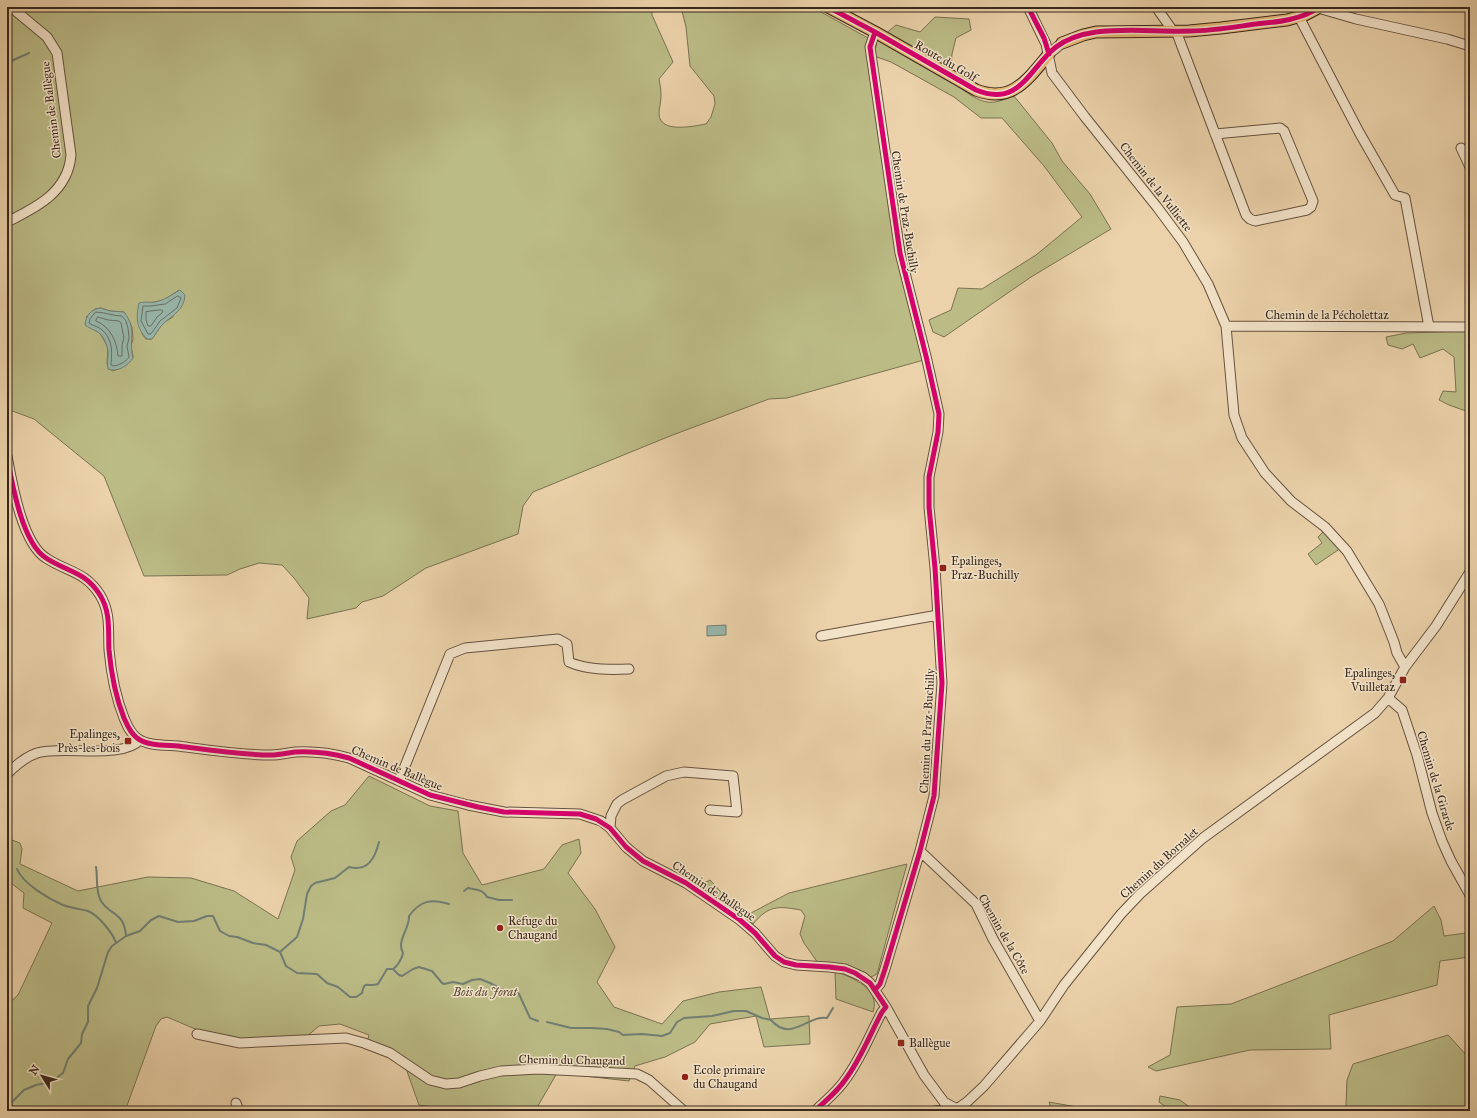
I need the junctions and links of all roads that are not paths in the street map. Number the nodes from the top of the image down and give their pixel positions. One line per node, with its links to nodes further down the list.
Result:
1 (12, 7): 17 (street, Chemin de Ballègue)
2 (828, 7): 8 (main road, Route du Golf)
3 (1156, 7): 7 (street)
4 (1319, 8): 6 (main road); 10 (street)
5 (1032, 10): 11 (street, Chemin de la Vulliette)
6 (1299, 17): 7 (main road); 19 (street)
7 (1175, 31): 9 (main road); 14 (street)
8 (875, 32): 12 (main road, Route du Golf); 22 (street, Chemin de Praz-Buchilly)
9 (1062, 43): 11 (street)
10 (1470, 46)
11 (1049, 54): 12 (main road, Route du Golf); 13 (street, Chemin de la Vulliette)
12 (1037, 68): 13 (street)
13 (1052, 73): 18 (street, Chemin de la Vulliette)
14 (1215, 134): 14 (street)
15 (1461, 148): 16 (street)
16 (1470, 167)
17 (7, 222)
18 (1226, 326): 19 (street, Chemin de la Pécholettaz); 26 (street, Chemin de la Vulliette)
19 (1428, 327): 20 (street, Chemin de la Pécholettaz)
20 (1470, 327)
21 (7, 456): 29 (street)
22 (932, 464): 24 (street, Chemin du Praz-Buchilly)
23 (1470, 572): 26 (street, Chemin du Bornalet)
24 (938, 615): 25 (street); 34 (street, Chemin du Praz-Buchilly)
25 (821, 636)
26 (1405, 667): 28 (street, Chemin du Bornalet)
27 (629, 670): 31 (street)
28 (1388, 698): 35 (street, Chemin de la Girarde); 38 (street, Chemin du Bornalet)
29 (140, 740): 30 (street); 31 (street, Chemin de Ballègue)
30 (7, 774)
31 (399, 781): 33 (street, Chemin de Ballègue)
32 (710, 810): 33 (street)
33 (610, 828): 36 (street, Chemin de Ballègue)
34 (920, 851): 36 (street, Chemin du Praz-Buchilly); 38 (street, Chemin de la Côte)
35 (1470, 895)
36 (875, 990): 37 (street, Chemin de Ballègue)
37 (886, 1007): 40 (street, Chemin de Ballègue); 42 (street)
38 (1040, 1021): 40 (street, Chemin du Bornalet)
39 (197, 1034): 41 (street, Chemin du Chaugand)
40 (959, 1110): 43 (street)
41 (684, 1111)
42 (815, 1111)
43 (935, 1111)

